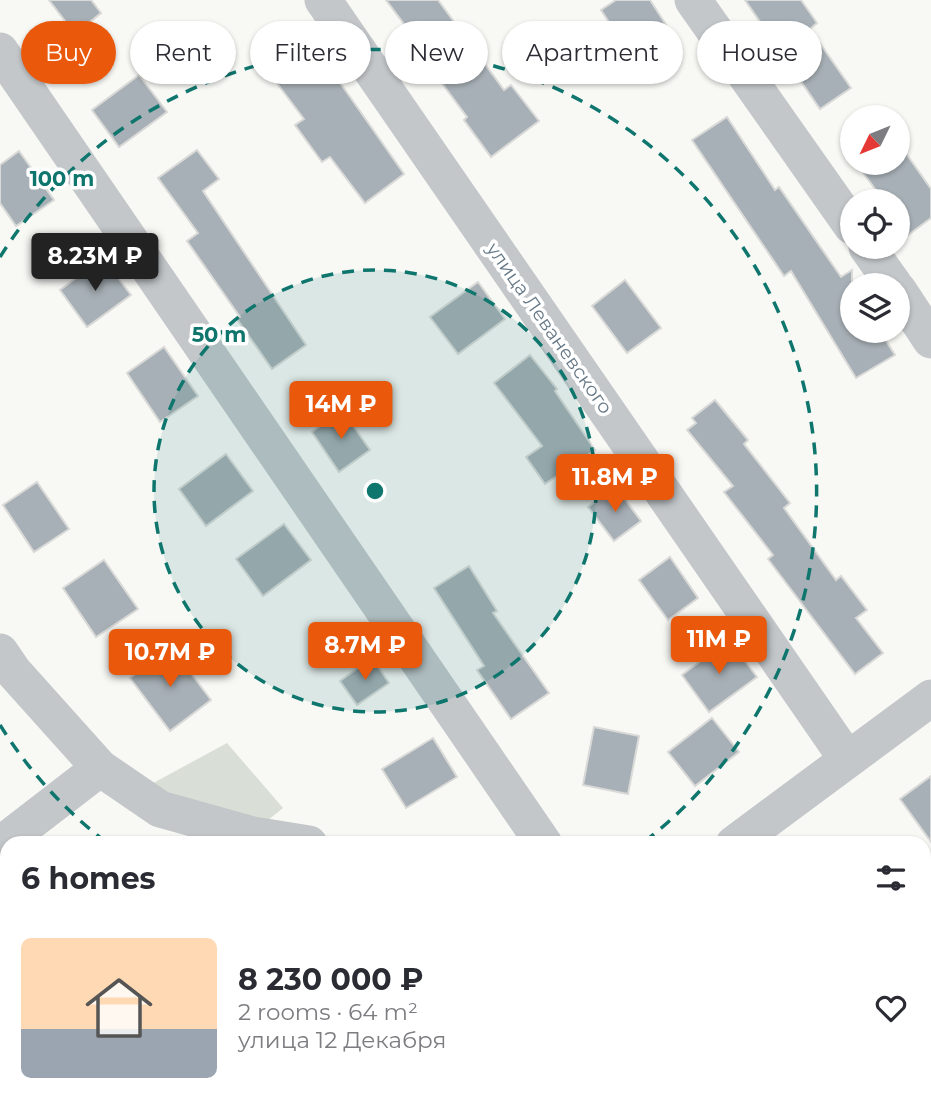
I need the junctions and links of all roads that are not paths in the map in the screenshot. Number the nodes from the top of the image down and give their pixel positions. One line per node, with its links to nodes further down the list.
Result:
1 (323, 0): 9 (street, улица Леваневского)
2 (693, 0): 4 (street)
3 (0, 51): 13 (street)
4 (840, 209)
5 (910, 308): 6 (street)
6 (931, 340)
7 (0, 652): 10 (street)
8 (931, 698): 9 (street)
9 (847, 759): 14 (street)
10 (100, 768): 11 (street); 12 (street)
11 (12, 836)
12 (259, 836)
13 (539, 836)
14 (745, 836)

